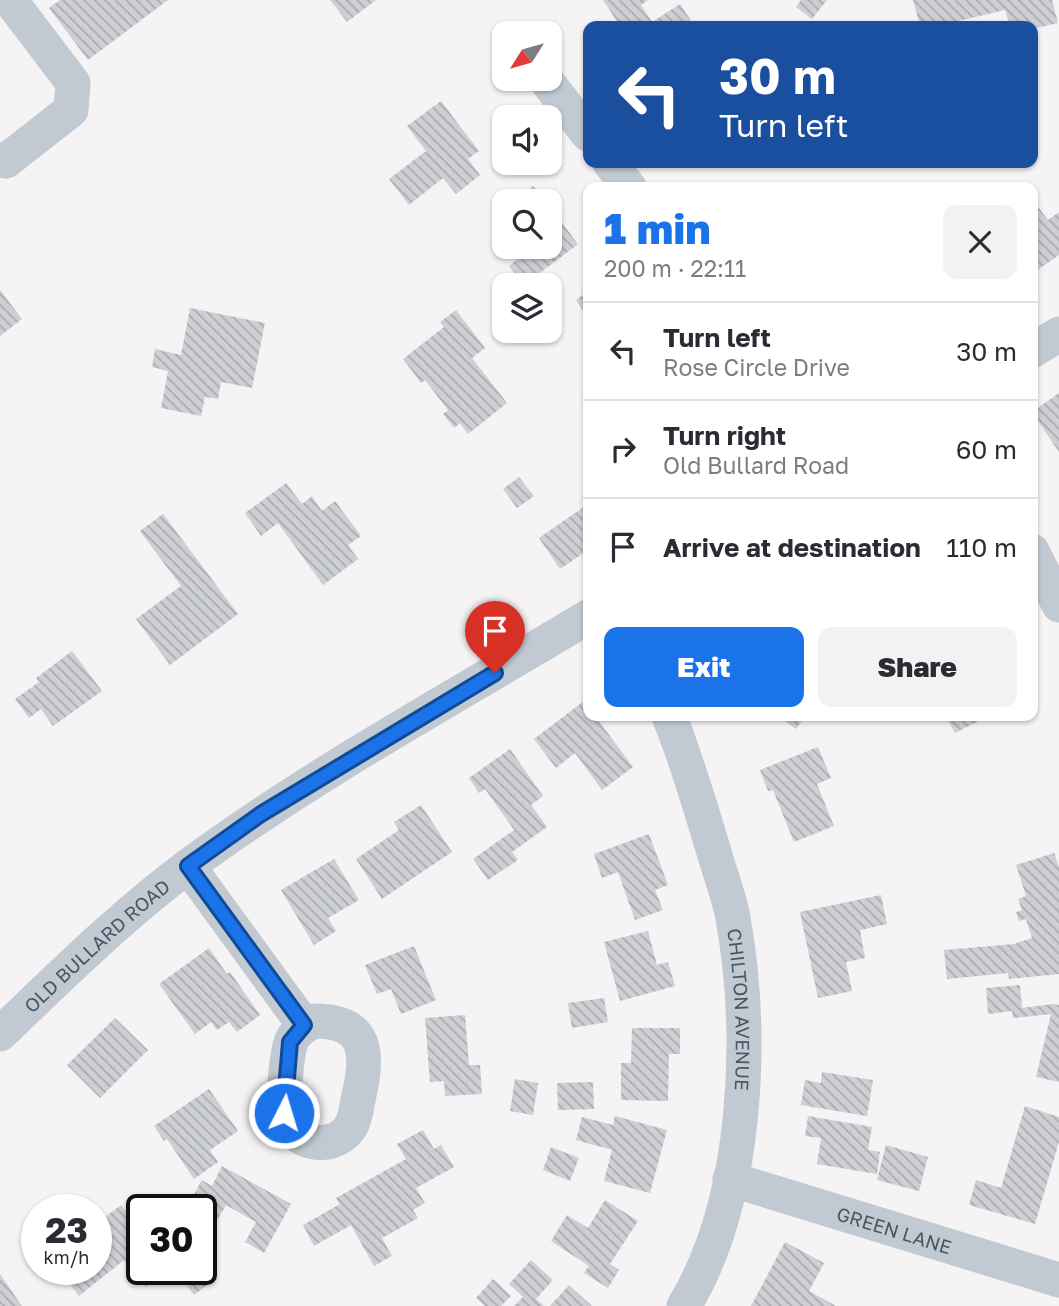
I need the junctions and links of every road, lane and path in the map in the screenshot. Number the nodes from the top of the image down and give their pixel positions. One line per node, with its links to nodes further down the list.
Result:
1 (10, 0): 4 (street)
2 (554, 91): 3 (street)
3 (583, 128)
4 (0, 160)
5 (614, 168): 6 (street)
6 (625, 182)
7 (1059, 334): 8 (street)
8 (1038, 347)
9 (1038, 563): 10 (street)
10 (1059, 605)
11 (583, 620): 13 (street, OLD BULLARD ROAD)
12 (671, 721): 16 (street, CHILTON AVENUE)
13 (188, 866): 14 (street); 15 (street, OLD BULLARD ROAD)
14 (304, 1025)
15 (0, 1034)
16 (730, 1179): 17 (street, GREEN LANE); 18 (street, CHILTON AVENUE)
17 (1059, 1280)
18 (684, 1306)

